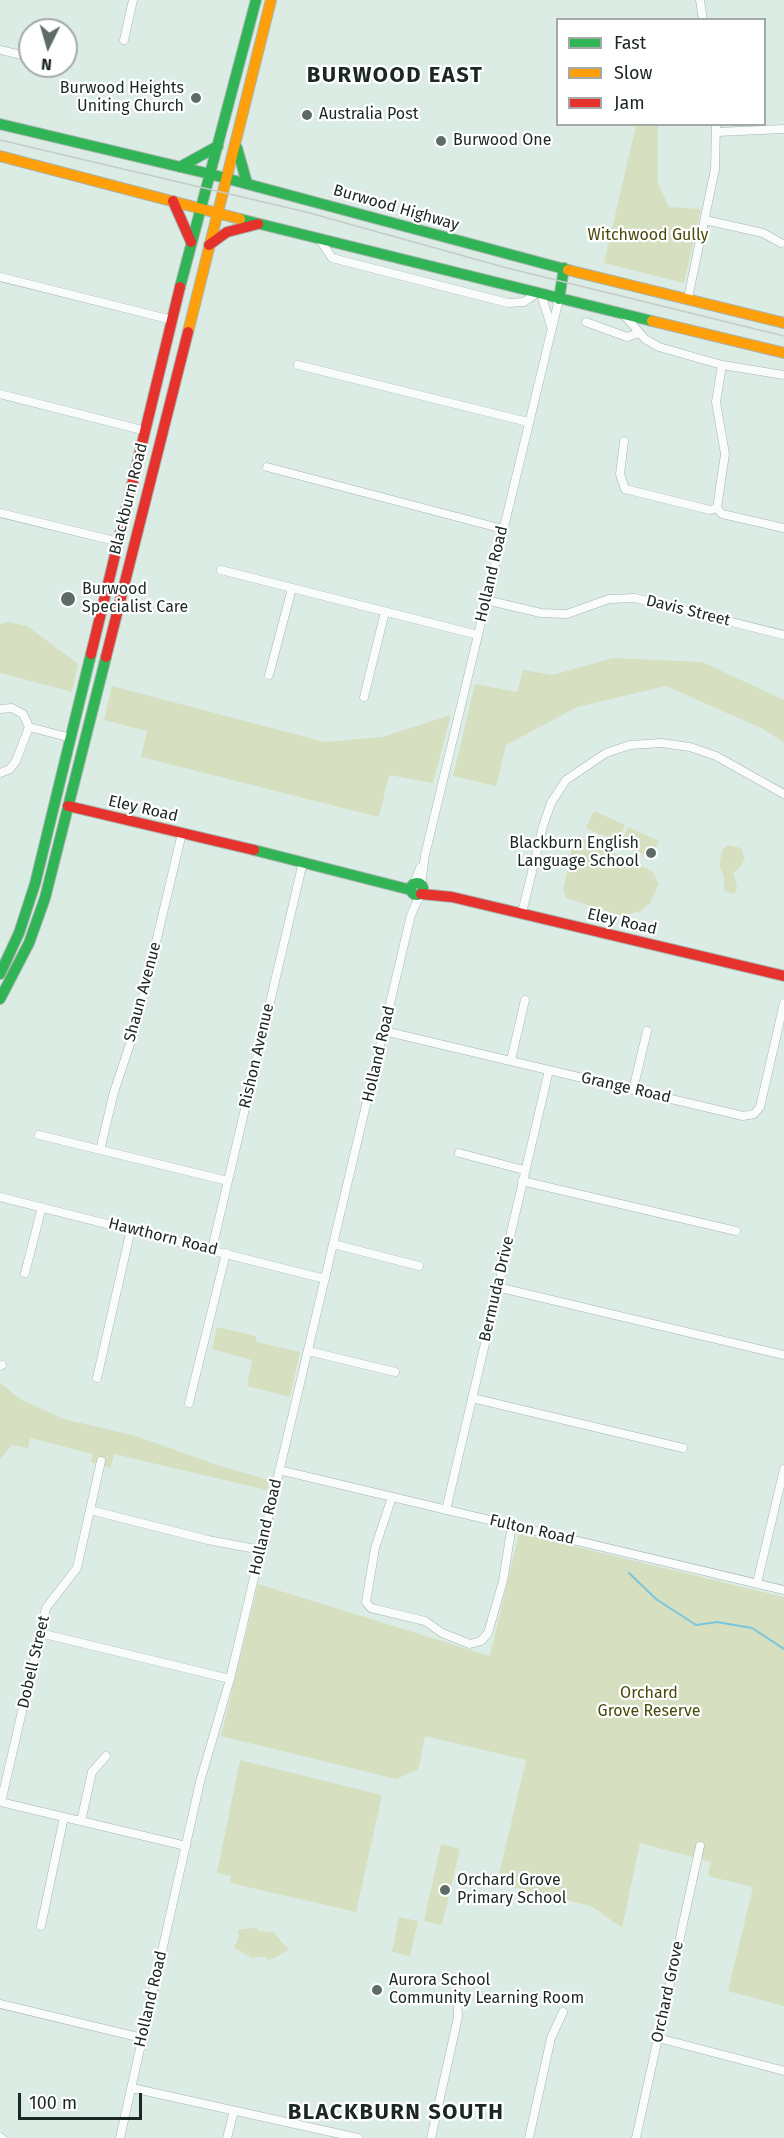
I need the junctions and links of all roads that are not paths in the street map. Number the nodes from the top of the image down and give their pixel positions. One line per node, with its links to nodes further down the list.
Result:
1 (133, 0): 6 (street)
2 (256, 0): 13 (main road, Blackburn Road)
3 (271, 0): 12 (main road, Blackburn Road)
4 (700, 0): 5 (street)
5 (703, 18)
6 (124, 40)
7 (0, 50): 8 (street)
8 (18, 54)
9 (0, 124): 15 (main road, Burwood Highway)
10 (716, 128): 11 (street); 22 (street)
11 (784, 129)
12 (236, 144): 17 (main road, Blackburn Road); 18 (main road)
13 (218, 146): 15 (main road); 16 (main road, Blackburn Road)
14 (0, 156): 19 (main road)
15 (180, 166): 16 (main road, Burwood Highway)
16 (210, 174): 17 (main road, Burwood Highway); 20 (main road, Blackburn Road)
17 (227, 178): 18 (main road, Burwood Highway); 21 (main road, Blackburn Road)
18 (247, 183): 28 (main road, Burwood Highway)
19 (173, 201): 20 (main road); 25 (main road)
20 (200, 208): 21 (main road); 25 (main road, Blackburn Road)
21 (217, 213): 23 (main road); 27 (main road, Blackburn Road)
22 (705, 220): 26 (street); 32 (street)
23 (258, 224): 24 (main road); 27 (main road)
24 (320, 240): 30 (main road); 30 (street)
25 (191, 242): 34 (main road, Blackburn Road)
26 (781, 243)
27 (209, 245): 53 (main road, Blackburn Road)
28 (564, 268): 31 (main road); 32 (main road, Burwood Highway)
29 (0, 277): 34 (street)
30 (539, 294): 31 (main road); 37 (street)
31 (559, 298): 33 (main road); 37 (street, Holland Road)
32 (688, 298): 36 (main road, Burwood Highway)
33 (624, 315): 38 (street); 39 (main road)
34 (172, 320): 45 (main road, Blackburn Road)
35 (586, 322): 38 (street)
36 (784, 322)
37 (551, 328): 44 (street, Holland Road)
38 (639, 333): 41 (street)
39 (784, 353)
40 (298, 364): 44 (street)
41 (722, 364): 42 (street); 48 (street)
42 (784, 375)
43 (0, 394): 45 (street)
44 (528, 422): 51 (street, Holland Road)
45 (146, 431): 52 (main road, Blackburn Road)
46 (624, 441): 48 (street)
47 (267, 467): 51 (street)
48 (717, 508): 50 (street)
49 (0, 513): 52 (street)
50 (784, 528)
51 (503, 529): 56 (street, Holland Road)
52 (119, 542): 53 (main road); 64 (main road, Blackburn Road)
53 (132, 545): 68 (main road, Blackburn Road)
54 (221, 570): 55 (street)
55 (292, 588): 57 (street); 60 (street)
56 (486, 600): 58 (street, Holland Road); 59 (street, Davis Street)
57 (385, 612): 58 (street); 61 (street)
58 (478, 635): 71 (street, Holland Road)
59 (784, 635)
60 (269, 675)
61 (364, 697)
62 (0, 709): 63 (street)
63 (29, 727): 64 (street); 65 (street)
64 (71, 738): 67 (main road, Blackburn Road)
65 (0, 773)
66 (784, 794): 72 (street)
67 (55, 803): 68 (main road, Eley Road); 73 (main road, Blackburn Road)
68 (68, 806): 69 (main road, Eley Road); 75 (main road, Blackburn Road)
69 (182, 833): 70 (main road, Eley Road); 84 (street, Shaun Avenue)
70 (303, 862): 71 (main road, Eley Road); 87 (street, Rishon Avenue)
71 (417, 889): 72 (main road, Eley Road); 78 (street, Holland Road)
72 (522, 913): 74 (main road, Eley Road)
73 (0, 974)
74 (784, 976)
75 (0, 999)
76 (525, 1000): 80 (street)
77 (784, 1003): 82 (street, Grange Road)
78 (384, 1031): 80 (street, Grange Road); 93 (street, Holland Road)
79 (647, 1031): 82 (street)
80 (511, 1060): 81 (street, Grange Road)
81 (549, 1070): 82 (street, Grange Road); 86 (street, Bermuda Drive)
82 (633, 1090)
83 (39, 1135): 84 (street)
84 (100, 1150): 87 (street)
85 (459, 1153): 86 (street)
86 (524, 1170): 88 (street, Bermuda Drive)
87 (228, 1181): 94 (street, Rishon Avenue)
88 (522, 1181): 92 (street); 99 (street, Bermuda Drive)
89 (0, 1197): 90 (street, Hawthorn Road)
90 (42, 1207): 91 (street, Hawthorn Road); 97 (street)
91 (131, 1229): 94 (street, Hawthorn Road); 103 (street)
92 (736, 1231)
93 (333, 1244): 96 (street); 98 (street, Holland Road)
94 (212, 1249): 95 (street, Hawthorn Road)
95 (226, 1253): 98 (street, Hawthorn Road); 105 (street)
96 (419, 1266)
97 (25, 1273)
98 (325, 1279): 100 (street, Holland Road)
99 (497, 1287): 101 (street); 104 (street, Bermuda Drive)
100 (308, 1351): 102 (street); 109 (street, Holland Road)
101 (784, 1355)
102 (395, 1372)
103 (97, 1378)
104 (472, 1398): 106 (street); 111 (street, Bermuda Drive)
105 (189, 1403)
106 (683, 1448)
107 (101, 1461): 112 (street, Dobell Street)
108 (784, 1469): 115 (street)
109 (279, 1470): 110 (street, Fulton Road); 114 (street, Holland Road)
110 (392, 1497): 111 (street, Fulton Road); 113 (street)
111 (447, 1509): 113 (street, Fulton Road)
112 (90, 1510): 114 (street); 117 (street, Dobell Street)
113 (512, 1525): 115 (street, Fulton Road)
114 (261, 1550): 118 (street, Holland Road)
115 (757, 1583): 116 (street, Fulton Road)
116 (784, 1590)
117 (40, 1633): 118 (street); 120 (street, Dobell Street)
118 (230, 1679): 123 (street, Holland Road)
119 (106, 1756): 122 (street)
120 (0, 1802): 121 (street)
121 (64, 1817): 122 (street); 125 (street)
122 (81, 1821): 123 (street)
123 (186, 1846): 129 (street, Holland Road)
124 (700, 1846): 130 (street, Orchard Grove)
125 (41, 1926)
126 (458, 1991): 138 (street)
127 (0, 2004): 129 (street)
128 (563, 2012): 139 (street)
129 (142, 2038): 132 (street, Holland Road)
130 (658, 2038): 131 (street); 140 (street, Orchard Grove)
131 (784, 2071)
132 (132, 2088): 133 (street); 135 (street, Holland Road)
133 (234, 2111): 134 (street); 136 (street)
134 (333, 2135): 137 (street)
135 (120, 2138)
136 (227, 2138)
137 (358, 2138)
138 (431, 2138)
139 (529, 2138)
140 (636, 2138)

